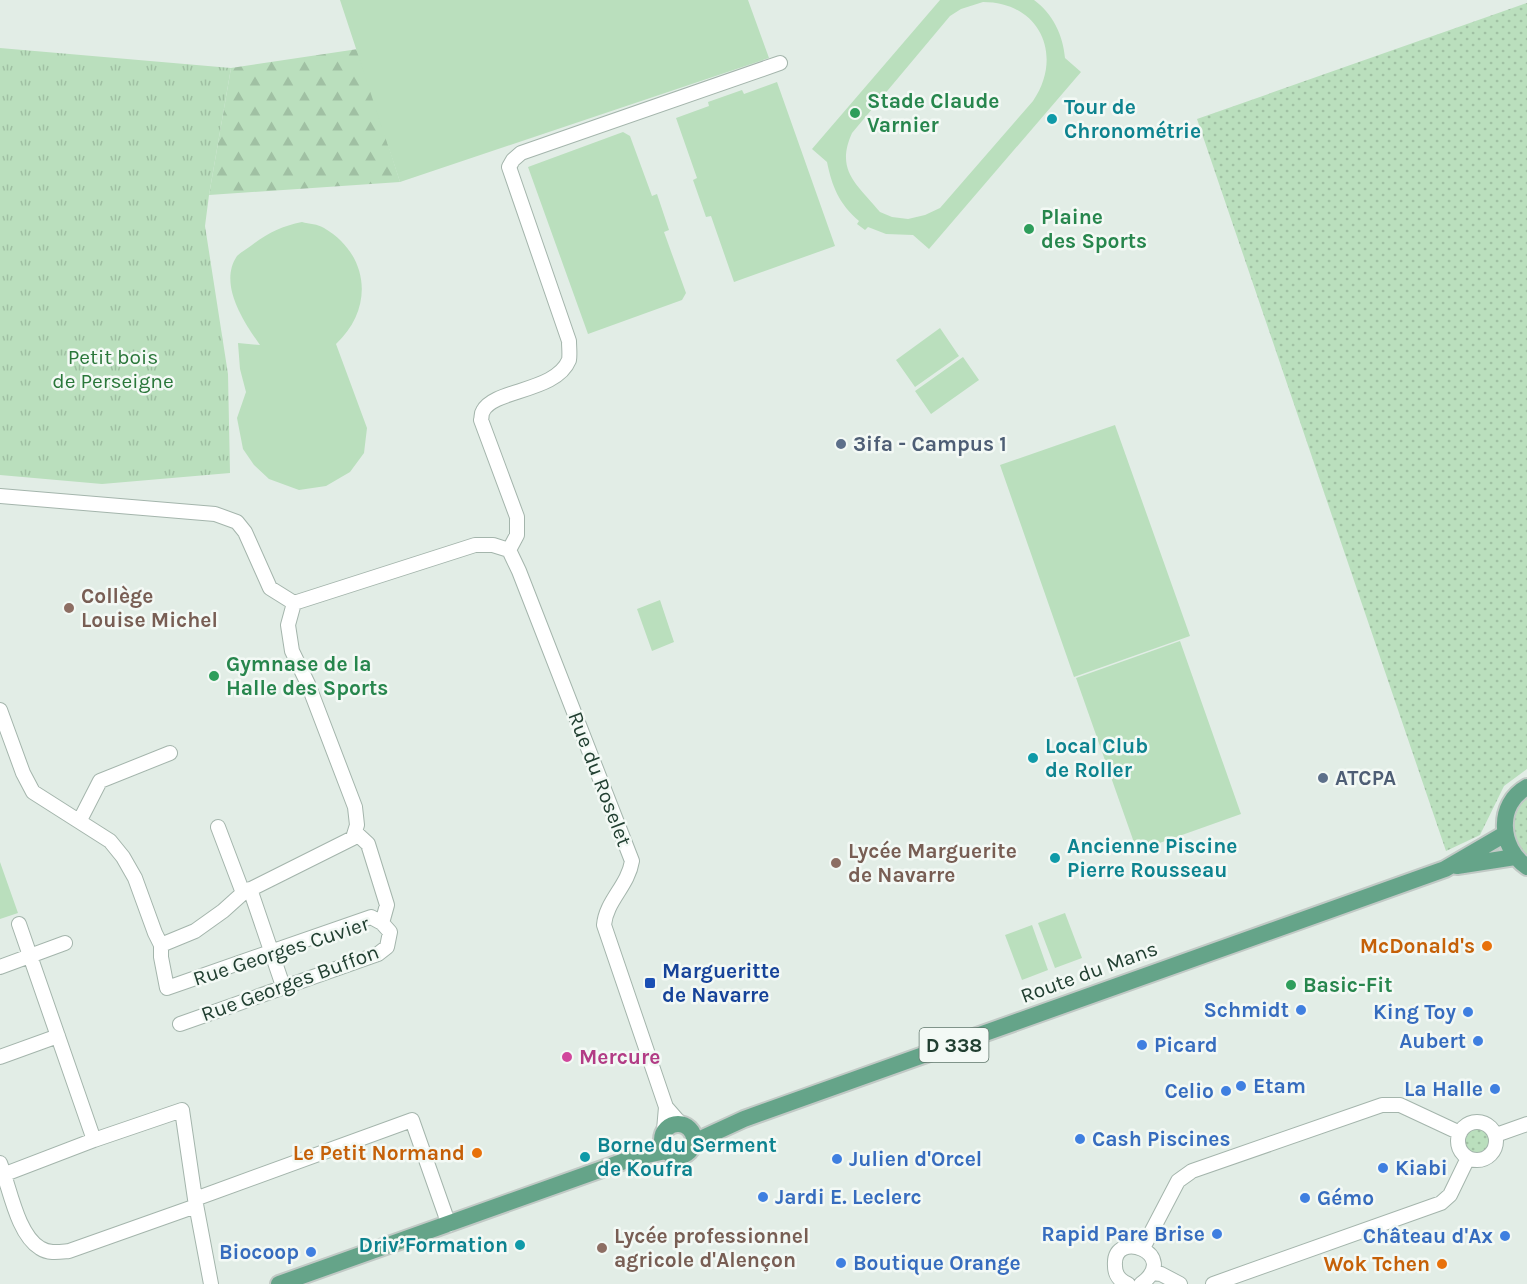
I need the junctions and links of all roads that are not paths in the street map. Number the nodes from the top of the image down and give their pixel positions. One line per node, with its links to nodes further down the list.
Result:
1 (780, 63): 3 (street)
2 (0, 496): 4 (street)
3 (509, 550): 4 (street); 26 (street, Rue du Roselet)
4 (294, 603): 10 (street)
5 (0, 710): 8 (street)
6 (170, 753): 8 (street)
7 (1527, 787): 11 (main road)
8 (80, 820): 18 (street)
9 (218, 827): 14 (street)
10 (355, 832): 14 (street); 16 (street)
11 (1504, 834): 12 (main road); 13 (main road, Route du Mans / D 338)
12 (1521, 862): 13 (main road, Route du Mans / D 338)
13 (1450, 867): 28 (main road, Route du Mans / D 338)
14 (247, 891): 18 (street); 19 (street)
15 (19, 924): 20 (street)
16 (386, 927): 19 (street, Rue Georges Cuvier); 22 (street, Rue Georges Buffon)
17 (65, 943): 20 (street)
18 (161, 945): 19 (street, Rue Georges Cuvier)
19 (271, 952): 22 (street)
20 (30, 956): 21 (street); 24 (street)
21 (0, 967)
22 (283, 986): 23 (street, Rue Georges Buffon)
23 (180, 1024)
24 (58, 1036): 25 (street); 31 (street)
25 (0, 1057)
26 (666, 1107): 28 (street, Rue du Roselet); 32 (street, Rue du Roselet)
27 (1527, 1124): 30 (street)
28 (688, 1131): 32 (main road); 32 (main road)
29 (1460, 1133): 30 (street); 33 (street); 37 (street)
30 (1496, 1135): 33 (street)
31 (94, 1140): 34 (street); 35 (street)
32 (664, 1140): 36 (main road)
33 (1471, 1159): 44 (street)
34 (2, 1171): 35 (street)
35 (195, 1202): 36 (street); 39 (street)
36 (449, 1225): 40 (main road)
37 (1143, 1248): 38 (street); 41 (street)
38 (1152, 1273): 42 (street); 43 (street)
39 (210, 1284)
40 (279, 1284)
41 (1128, 1284)
42 (1141, 1284)
43 (1179, 1284)
44 (1213, 1284)

